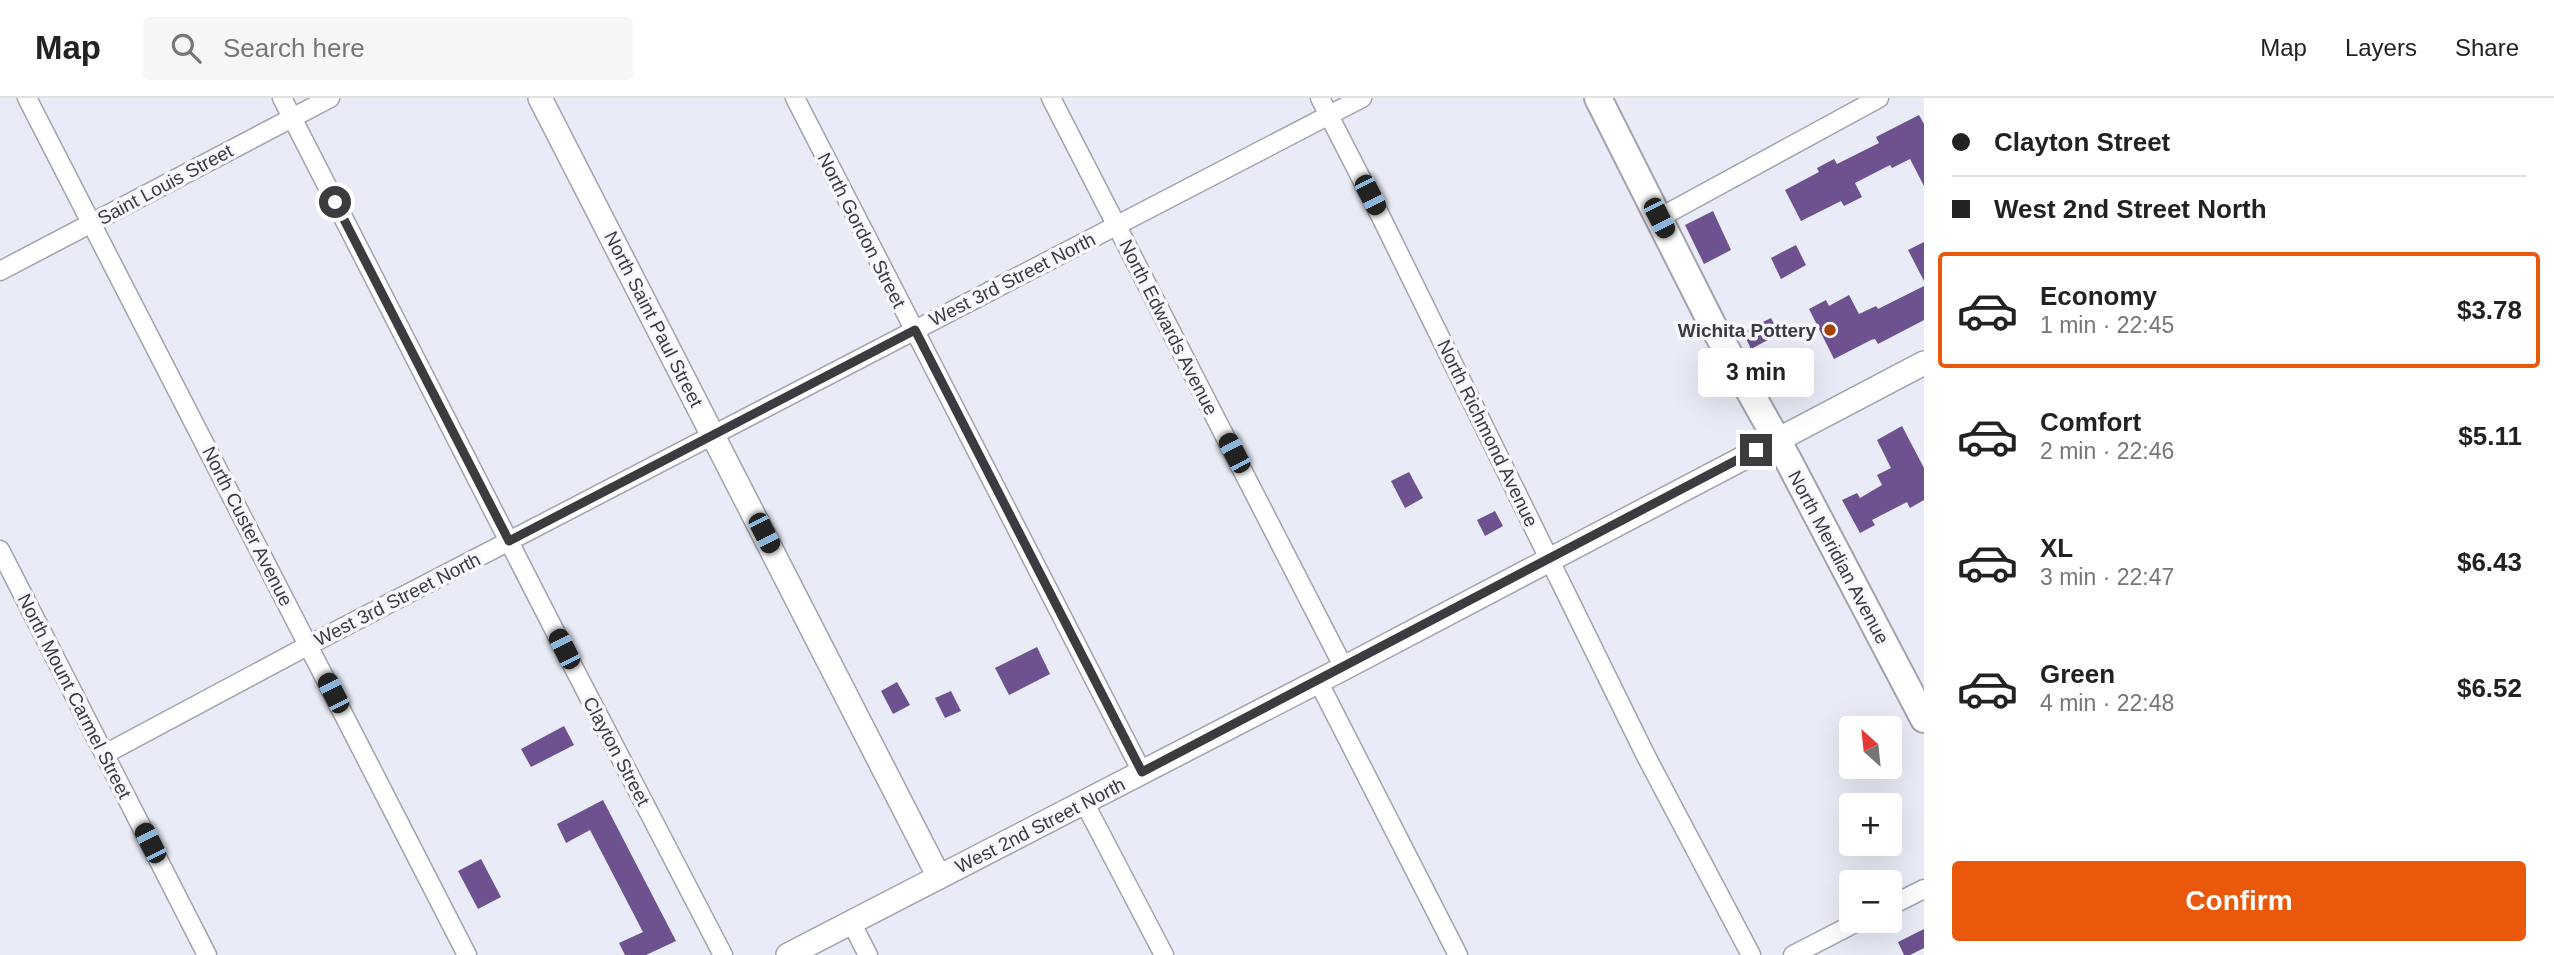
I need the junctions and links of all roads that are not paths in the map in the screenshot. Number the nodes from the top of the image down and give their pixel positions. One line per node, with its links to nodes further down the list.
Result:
1 (27, 98): 14 (street, North Custer Avenue)
2 (282, 98): 12 (street, Clayton Street)
3 (330, 98): 12 (street, Saint Louis Street)
4 (540, 98): 19 (street, North Saint Paul Street)
5 (794, 98): 17 (street, North Gordon Street)
6 (1051, 98): 15 (street, North Edwards Avenue)
7 (1320, 98): 11 (street, North Richmond Avenue)
8 (1362, 98): 11 (street, West 3rd Street North)
9 (1598, 98): 13 (main road, North Meridian Avenue)
10 (1879, 98): 13 (street)
11 (1329, 116): 15 (street, West 3rd Street North); 23 (street, North Richmond Avenue)
12 (292, 118): 14 (street, Saint Louis Street); 21 (street, Clayton Street)
13 (1659, 218): 20 (main road, North Meridian Avenue)
14 (92, 223): 16 (street, Saint Louis Street); 24 (street, North Custer Avenue)
15 (1117, 225): 17 (street, West 3rd Street North); 25 (street, North Edwards Avenue)
16 (0, 271)
17 (915, 330): 19 (street, West 3rd Street North); 29 (street, North Gordon Street)
18 (1924, 363): 20 (street, West 2nd Street North)
19 (714, 434): 21 (street, West 3rd Street North); 31 (street, North Saint Paul Street)
20 (1776, 440): 23 (street, West 2nd Street North); 27 (main road, North Meridian Avenue)
21 (509, 541): 24 (street, West 3rd Street North); 38 (street, Clayton Street)
22 (0, 550): 28 (street, North Mount Carmel Street)
23 (1551, 559): 25 (street, West 2nd Street North); 43 (street, North Richmond Avenue)
24 (309, 645): 28 (street, West 3rd Street North); 37 (street, North Custer Avenue)
25 (1345, 668): 26 (street, West 2nd Street North)
26 (1318, 681): 29 (street, West 2nd Street North); 42 (street)
27 (1924, 719)
28 (105, 754): 36 (street, North Mount Carmel Street)
29 (1142, 772): 30 (street, West 2nd Street North)
30 (1084, 802): 31 (street, West 2nd Street North); 41 (street)
31 (939, 877): 34 (street, West 2nd Street North)
32 (1924, 889): 33 (street)
33 (1902, 900)
34 (851, 922): 39 (street, West 2nd Street North); 40 (street)
35 (1839, 931): 44 (street)
36 (207, 955)
37 (467, 955)
38 (723, 955)
39 (788, 955)
40 (868, 955)
41 (1164, 955)
42 (1458, 955)
43 (1751, 955)
44 (1793, 955)

